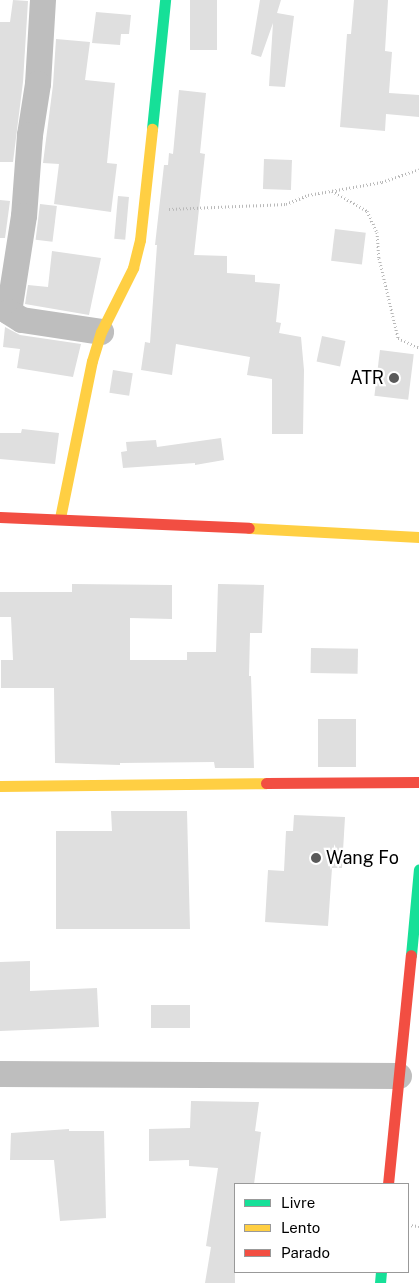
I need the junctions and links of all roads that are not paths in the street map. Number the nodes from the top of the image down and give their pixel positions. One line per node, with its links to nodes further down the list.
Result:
1 (43, 0): 3 (street)
2 (165, 0): 4 (street)
3 (8, 257): 4 (street)
4 (102, 332): 6 (street)
5 (0, 517): 6 (street)
6 (60, 518): 7 (street)
7 (419, 537)
8 (419, 782): 9 (street)
9 (0, 786)
10 (419, 869): 12 (street)
11 (0, 1074): 12 (street)
12 (399, 1076): 13 (street)
13 (388, 1183)

